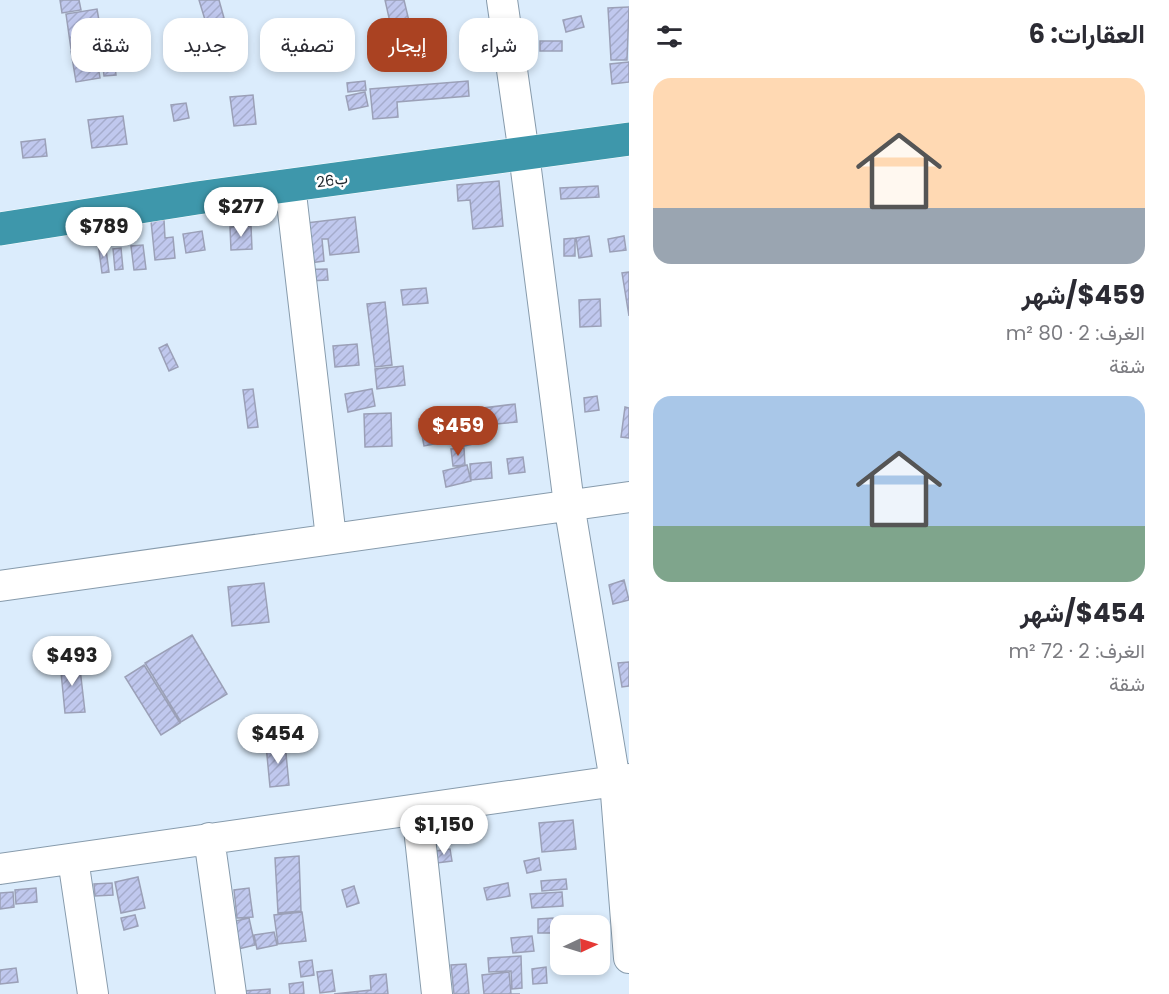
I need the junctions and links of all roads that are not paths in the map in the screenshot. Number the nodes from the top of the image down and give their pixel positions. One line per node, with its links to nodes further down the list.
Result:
1 (502, 0): 3 (street)
2 (629, 139): 3 (highway, 26ب)
3 (525, 154): 4 (highway, 26ب); 7 (street)
4 (290, 185): 5 (highway, 26ب); 8 (street)
5 (0, 229)
6 (629, 497): 7 (street)
7 (569, 504): 8 (street); 10 (street)
8 (331, 538): 9 (street)
9 (0, 586)
10 (622, 780): 11 (street); 15 (street)
11 (417, 810): 12 (street); 18 (street)
12 (209, 838): 13 (street); 17 (street)
13 (73, 859): 14 (street); 16 (street)
14 (0, 869)
15 (629, 958)
16 (93, 994)
17 (231, 994)
18 (437, 994)

